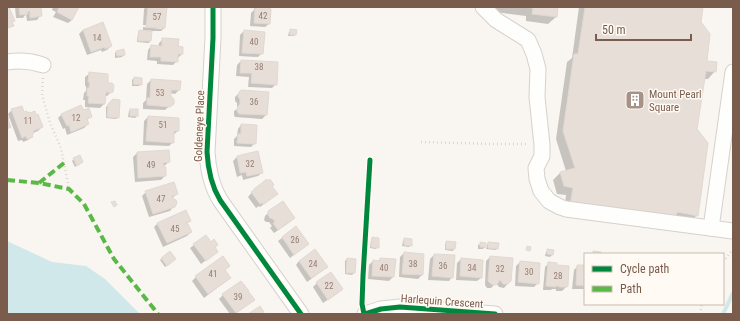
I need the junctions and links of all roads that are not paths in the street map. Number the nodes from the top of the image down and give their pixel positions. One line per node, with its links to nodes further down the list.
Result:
1 (213, 7): 8 (street, Goldeneye Place)
2 (483, 7): 6 (street)
3 (7, 62): 4 (street)
4 (43, 65)
5 (733, 72): 6 (street)
6 (711, 228): 7 (street)
7 (733, 231)
8 (301, 314)
9 (365, 314): 10 (street, Harlequin Crescent)
10 (495, 314)

